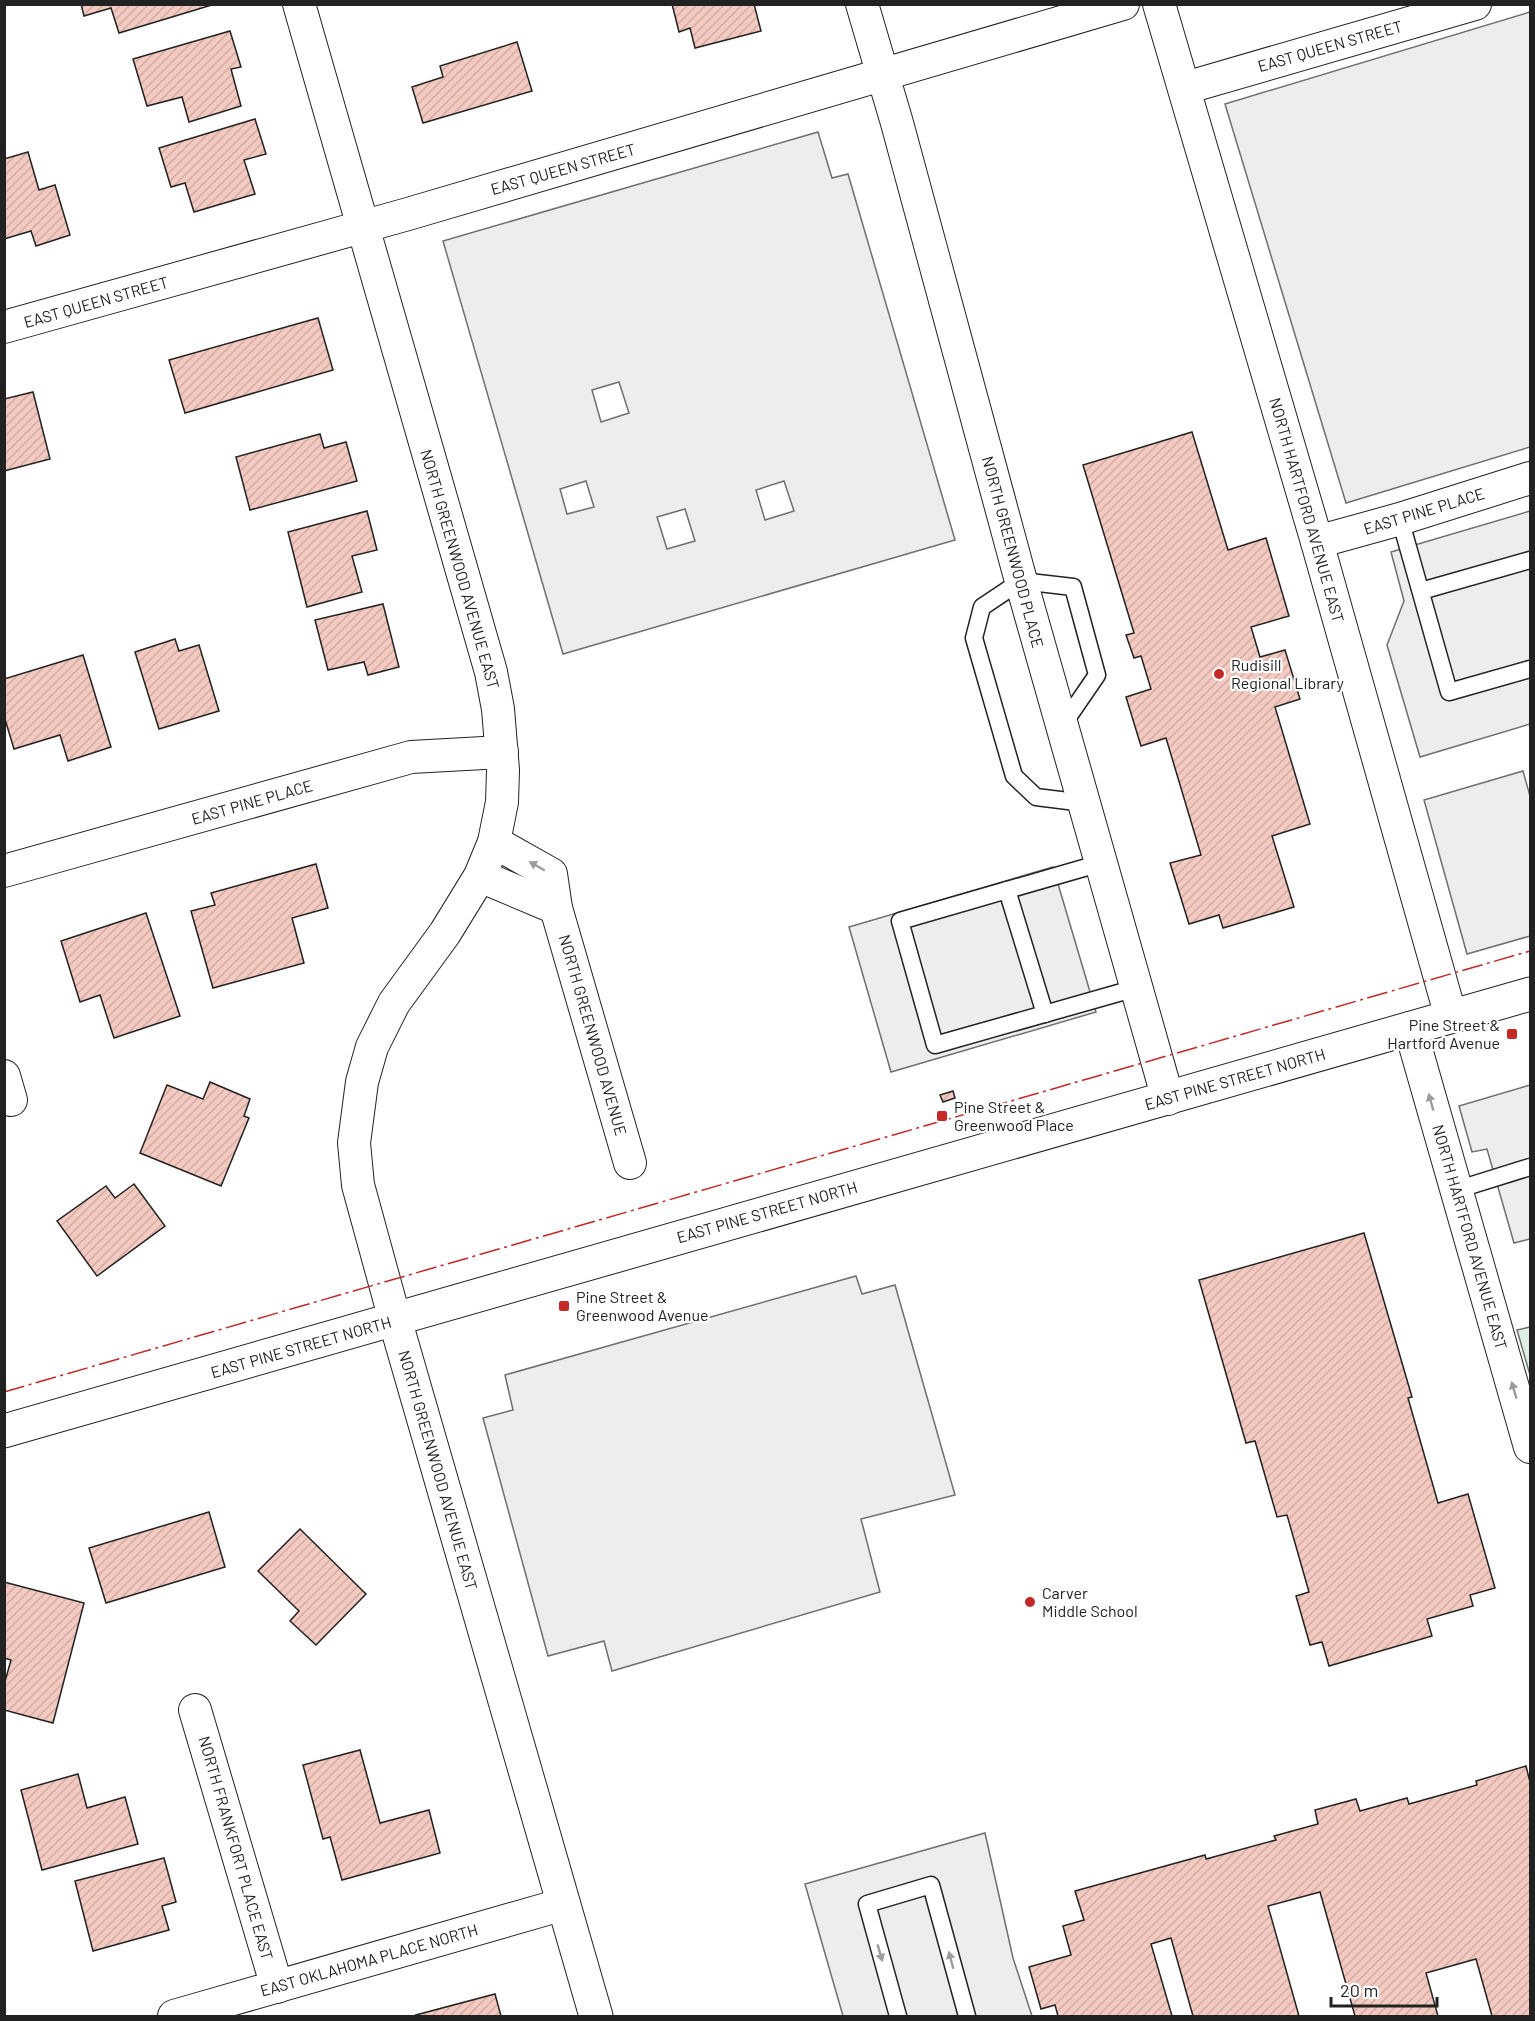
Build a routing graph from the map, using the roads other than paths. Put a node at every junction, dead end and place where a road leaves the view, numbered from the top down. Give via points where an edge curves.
1 (299, 4) edge
2 (861, 4) edge
3 (1159, 4) edge
4 (1475, 4) edge
5 (1122, 5) edge
6 (882, 77) junction
7 (1185, 88) junction
8 (363, 227) junction
9 (4, 327) edge
10 (1530, 478) edge
11 (1400, 519) junction
12 (1317, 543) junction
13 (1530, 560) edge
14 (1021, 581) junction
15 (1421, 591) junction
16 (1530, 669) edge
17 (1062, 726) junction
18 (502, 752) junction
19 (1084, 803) junction
20 (494, 842) junction
21 (1101, 863) junction
22 (4, 871) edge
23 (480, 876) junction
24 (1007, 890) junction
25 (556, 908) junction
26 (1136, 988) junction
27 (1530, 994) edge
28 (1045, 1014) junction
29 (1451, 1017) junction
30 (1410, 1028) junction
31 (1168, 1099) junction
32 (630, 1162) dead end
33 (1530, 1167) edge
34 (1456, 1190) junction
35 (395, 1320) junction
36 (4, 1431) edge
37 (1530, 1447) edge
38 (195, 1710) dead end
39 (564, 1904) junction
40 (277, 1987) junction
41 (174, 2016) edge
42 (596, 2016) edge
43 (898, 2016) edge
44 (967, 2016) edge

1 - 8 street, NORTH GREENWOOD AVENUE EAST
2 - 6 street, NORTH GREENWOOD PLACE
3 - 7 street, NORTH HARTFORD AVENUE EAST
4 - 7 street, EAST QUEEN STREET
5 - 6 street, EAST QUEEN STREET
6 - 8 street, EAST QUEEN STREET
6 - 14 street, NORTH GREENWOOD PLACE
7 - 12 street, NORTH HARTFORD AVENUE EAST
8 - 9 street, EAST QUEEN STREET
8 - 18 street, NORTH GREENWOOD AVENUE EAST via 490,672
10 - 11 street, EAST PINE PLACE
11 - 12 street, EAST PINE PLACE
11 - 15 lane
12 - 29 street, NORTH HARTFORD AVENUE EAST
13 - 15 lane
14 - 17 street, NORTH GREENWOOD PLACE
14 - 17 lane via 1073,587 1097,675
14 - 19 lane via 982,607 974,638 1014,776 1036,797
15 - 16 lane via 1449,692
17 - 19 street, NORTH GREENWOOD PLACE
18 - 20 street, NORTH GREENWOOD AVENUE EAST via 502,801
18 - 22 street, EAST PINE PLACE via 411,757
19 - 21 street, NORTH GREENWOOD PLACE
20 - 23 street, NORTH GREENWOOD AVENUE EAST
25 -> 20 street, NORTH GREENWOOD AVENUE via 551,874
21 - 24 lane
21 - 26 street, NORTH GREENWOOD PLACE
23 - 25 street
23 - 35 street, NORTH GREENWOOD AVENUE EAST via 394,1003 372,1047 362,1082 354,1143 358,1185
24 - 28 lane
24 - 28 lane via 900,921 935,1045
25 - 32 street, NORTH GREENWOOD AVENUE
26 - 28 lane
26 - 31 street, NORTH GREENWOOD PLACE
27 - 29 main road, EAST PINE STREET NORTH
29 - 30 main road, EAST PINE STREET NORTH
30 - 31 main road, EAST PINE STREET NORTH
34 -> 30 street, NORTH HARTFORD AVENUE EAST
31 - 35 main road, EAST PINE STREET NORTH
33 - 34 lane
37 -> 34 street, NORTH HARTFORD AVENUE EAST
35 - 36 main road, EAST PINE STREET NORTH
35 - 39 main road, NORTH GREENWOOD AVENUE EAST
38 - 40 street, NORTH FRANKFORT PLACE EAST
39 - 40 street, EAST OKLAHOMA PLACE NORTH
39 - 42 main road, NORTH GREENWOOD AVENUE EAST
40 - 41 street, EAST OKLAHOMA PLACE NORTH
44 -> 43 lane via 931,1885 867,1904

